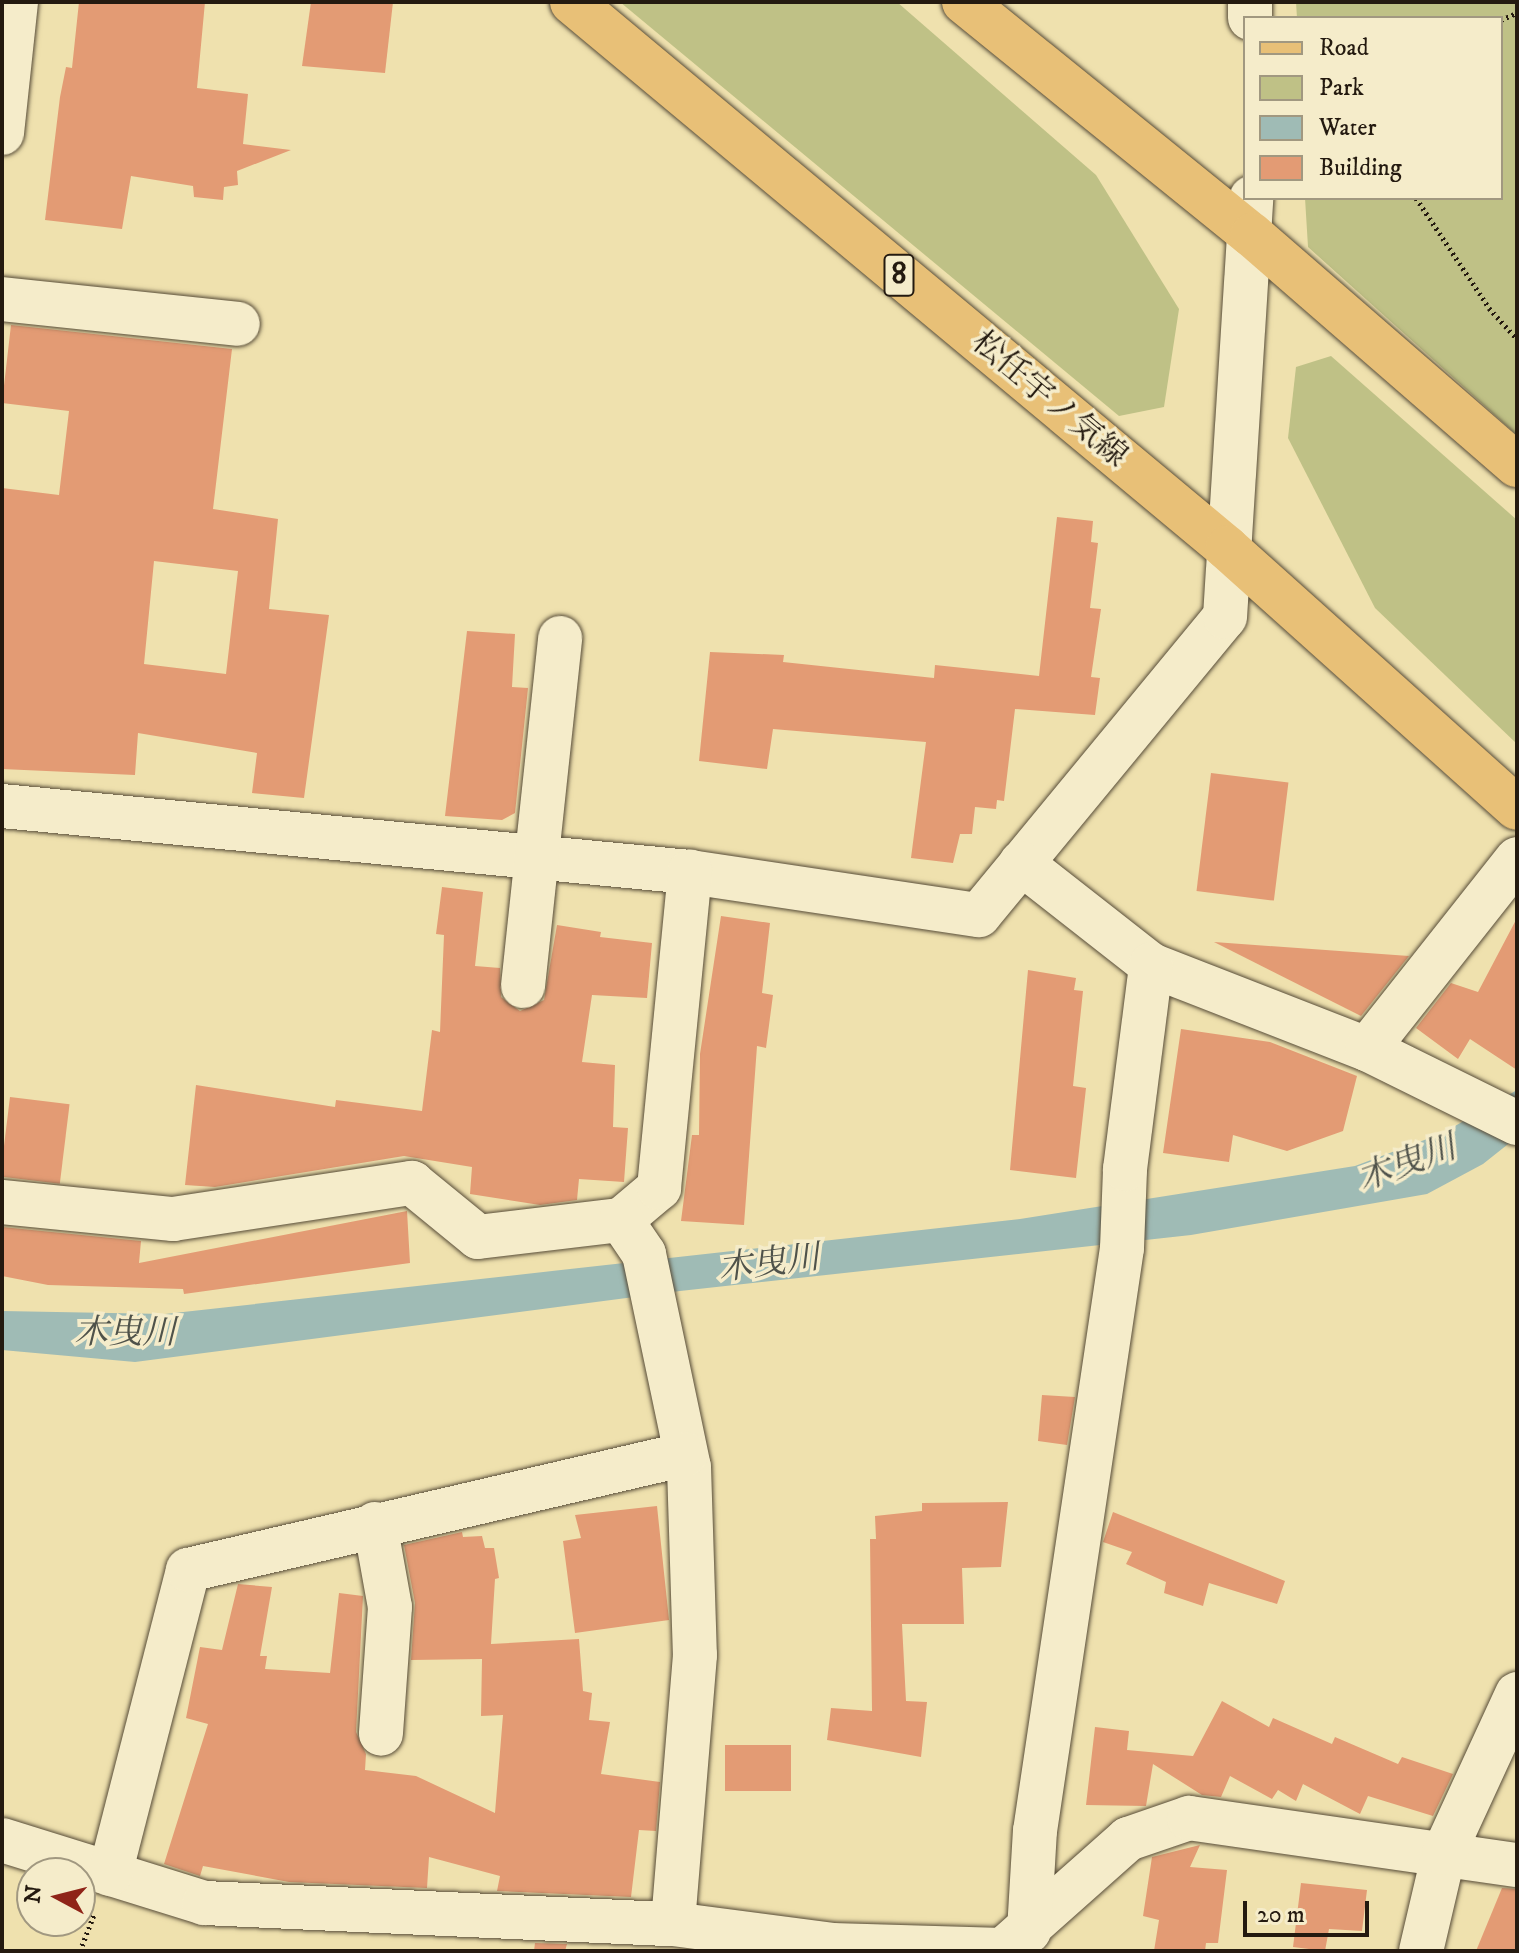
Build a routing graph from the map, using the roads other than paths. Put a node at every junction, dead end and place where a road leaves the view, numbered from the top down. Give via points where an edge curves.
1 (16, 2) edge
2 (572, 2) edge
3 (964, 2) edge
4 (2, 133) edge
5 (1252, 216) edge
6 (2, 299) edge
7 (238, 324) dead end
8 (1517, 465) edge
9 (1227, 548) junction
10 (560, 638) dead end
11 (2, 806) edge
12 (1517, 808) edge
13 (538, 858) junction
14 (1517, 859) edge
15 (1021, 863) junction
16 (690, 872) junction
17 (1151, 965) junction
18 (523, 986) dead end
19 (1367, 1049) junction
20 (1517, 1123) edge
21 (2, 1202) edge
22 (632, 1237) junction
23 (686, 1454) junction
24 (375, 1524) junction
25 (1517, 1694) edge
26 (381, 1734) dead end
27 (2, 1840) edge
28 (1444, 1853) junction
29 (1517, 1865) edge
30 (110, 1874) junction
31 (673, 1924) junction
32 (506, 1934) edge
33 (1012, 1944) edge
34 (832, 1948) edge
35 (1421, 1951) edge

1 - 4 street
2 - 9 main road, 松任宇ノ気線 / 8
3 - 5 main road
5 - 8 main road
5 - 9 street
6 - 7 street
9 - 12 main road, 松任宇ノ気線 / 8
9 - 15 street via 1225,617
10 - 13 street
11 - 13 street
13 - 16 street
13 - 18 street
14 - 19 street
15 - 16 street via 979,915
15 - 17 street
16 - 22 street via 659,1188
17 - 19 street
17 - 33 street via 1125,1169 1122,1248 1035,1831
19 - 20 street
21 - 22 street via 173,1219 412,1183 478,1237
22 - 23 street via 654,1306
23 - 24 street
23 - 31 street via 695,1655
24 - 26 street via 390,1607
24 - 30 street via 188,1570
25 - 28 street
27 - 30 street
28 - 29 street
28 - 33 street via 1189,1818 1128,1839
28 - 35 street
30 - 32 street via 204,1903
31 - 32 street
31 - 34 street
33 - 34 street

